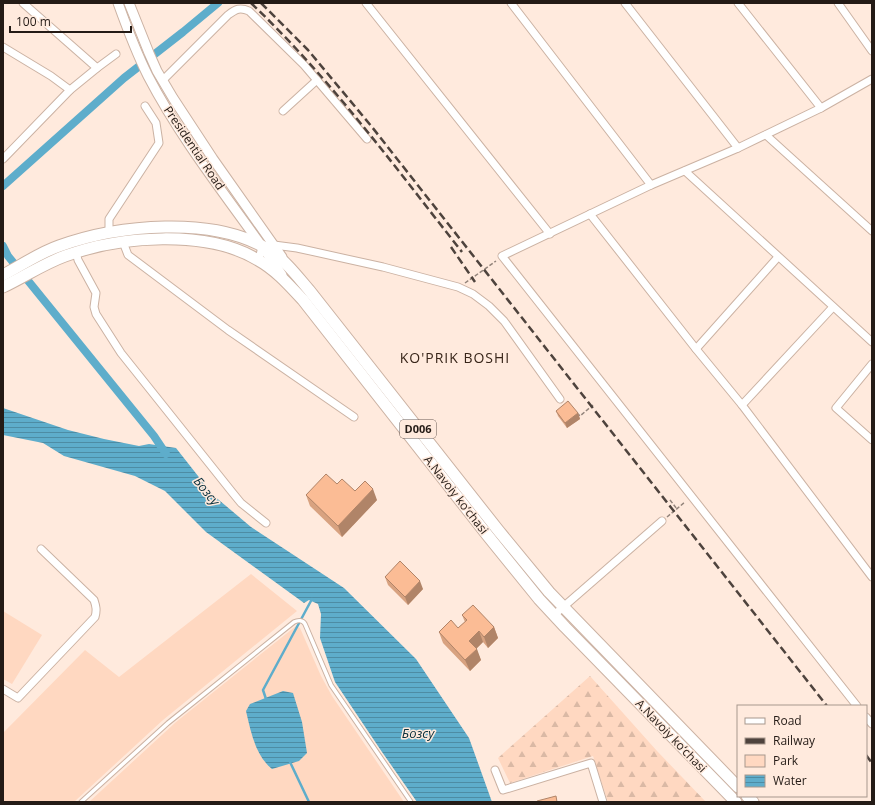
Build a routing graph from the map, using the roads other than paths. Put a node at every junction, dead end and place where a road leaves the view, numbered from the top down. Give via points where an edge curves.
1 (23, 3) edge
2 (118, 3) edge
3 (129, 3) edge
4 (366, 3) edge
5 (511, 3) edge
6 (625, 3) edge
7 (738, 3) edge
8 (838, 3) edge
9 (3, 47) edge
10 (872, 52) edge
11 (116, 54) dead end
12 (97, 68) junction
13 (872, 79) edge
14 (163, 80) junction
15 (317, 80) junction
16 (70, 90) junction
17 (145, 106) dead end
18 (821, 108) junction
19 (283, 111) dead end
20 (766, 135) junction
21 (367, 139) dead end
22 (738, 148) junction
23 (3, 159) edge
24 (685, 171) junction
25 (651, 185) junction
26 (590, 214) junction
27 (872, 231) edge
28 (109, 232) junction
29 (550, 234) junction
30 (123, 242) junction
31 (268, 246) junction
32 (76, 252) junction
33 (778, 257) junction
34 (259, 260) junction
35 (34, 264) junction
36 (6, 280) edge
37 (288, 283) junction
38 (833, 307) junction
39 (872, 342) edge
40 (696, 349) junction
41 (872, 364) edge
42 (560, 399) dead end
43 (742, 405) junction
44 (354, 417) dead end
45 (872, 440) edge
46 (662, 521) road end
47 (266, 523) dead end
48 (41, 549) dead end
49 (872, 577) edge
50 (549, 592) junction
51 (539, 598) junction
52 (563, 608) junction
53 (554, 615) junction
54 (572, 618) junction
55 (565, 627) junction
56 (3, 689) edge
57 (856, 705) edge
58 (718, 766) junction
59 (495, 770) dead end
60 (709, 775) junction
61 (737, 786) edge
62 (82, 802) edge
63 (410, 802) edge
64 (603, 802) edge
65 (736, 802) edge

1 - 12 street
2 - 31 street, Presidential Road via 139,57 174,120 202,162
3 - 14 street, Presidential Road
4 - 29 street
5 - 25 street
6 - 22 street
7 - 18 street
8 - 10 street
9 - 16 street
11 - 12 street
12 - 16 street
13 - 18 street
14 - 15 street via 228,15 243,8
14 - 31 street, Presidential Road
15 - 19 street
15 - 21 street
16 - 23 street
17 - 28 street via 156,122 159,143 109,219
18 - 20 street
20 - 22 street
20 - 27 street
22 - 24 street
24 - 25 street
24 - 33 street
25 - 26 street
26 - 29 street
26 - 40 street
28 - 31 main road, D006 via 159,228 204,230 233,235
28 - 35 main road, D006 via 65,244
29 - 57 street via 502,256
30 - 32 main road, A.Navoiy ko‘chasi / D006
30 - 34 main road, A.Navoiy ko‘chasi / D006 via 200,242 230,248
30 - 44 street via 128,255 228,330
31 - 34 street
31 - 37 street, Presidential Road
31 - 42 street via 297,248 383,267 458,287 481,299 497,313 516,337
31 - 50 main road, D006 via 310,290
32 - 35 main road, A.Navoiy ko‘chasi / D006
32 - 47 street via 96,293 96,314 121,353 236,498
33 - 38 street
33 - 40 street
34 - 37 main road, A.Navoiy ko‘chasi / D006
35 - 36 main road, D006
37 - 51 main road, A.Navoiy ko‘chasi / D006
38 - 39 street
38 - 43 street
40 - 43 street
41 - 45 street via 836,408
43 - 49 street
46 - 52 street
48 - 56 street via 94,600 95,617 18,698
50 - 51 main road via 546,599
50 - 52 main road, D006
51 - 53 main road, A.Navoiy ko‘chasi / D006
52 - 53 street
52 - 54 main road, D006
53 - 55 main road, A.Navoiy ko‘chasi / D006
54 - 55 main road via 566,620
54 - 58 main road, D006
55 - 60 main road, A.Navoiy ko‘chasi / D006
58 - 60 main road
58 - 61 main road, D006
59 - 64 street via 503,790 591,763
60 - 65 main road, A.Navoiy ko‘chasi / D006
62 - 63 lane via 168,723 294,622 300,620 306,624 324,671 336,693

